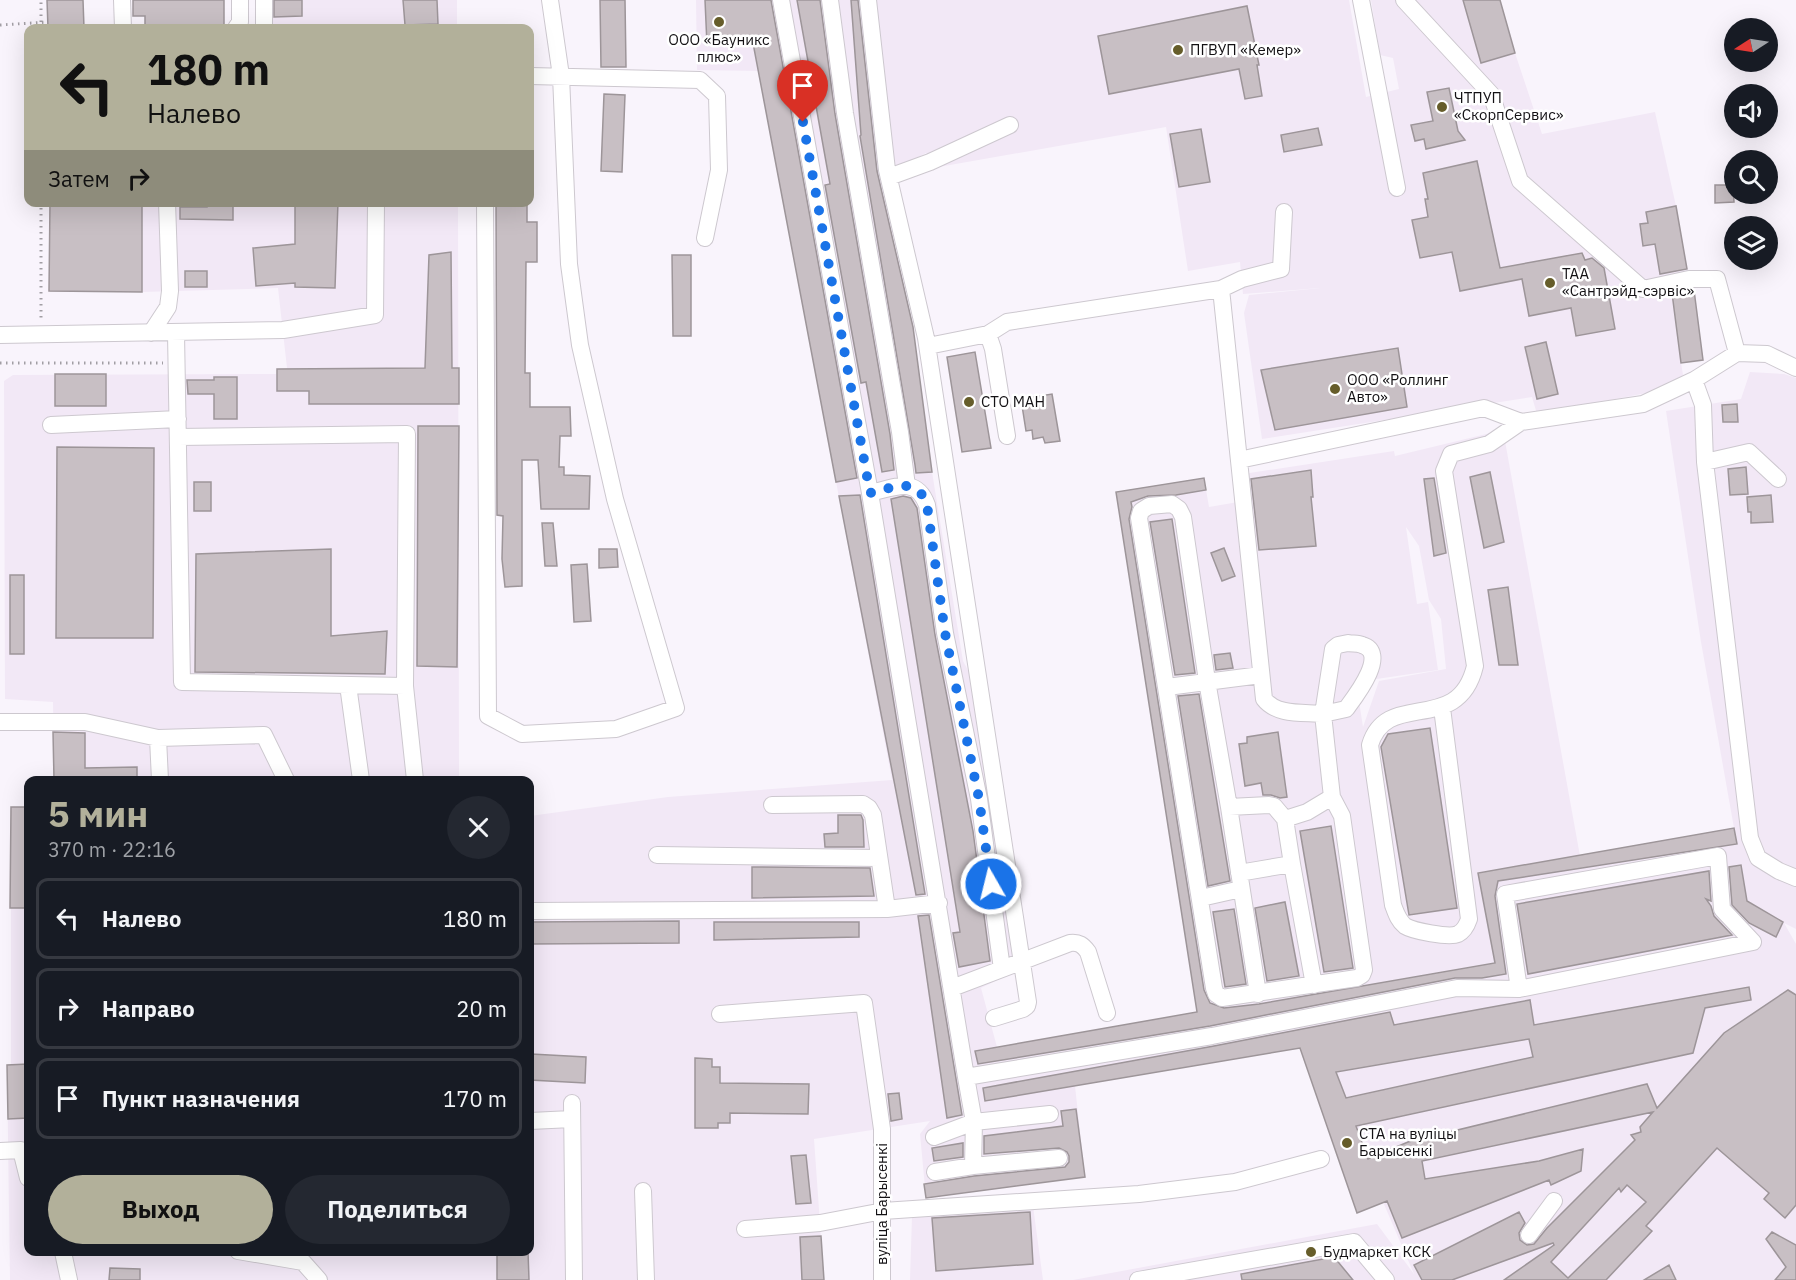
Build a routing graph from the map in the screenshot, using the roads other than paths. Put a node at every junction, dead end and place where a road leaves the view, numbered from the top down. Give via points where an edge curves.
1 (122, 0) edge
2 (240, 0) edge
3 (264, 0) edge
4 (550, 0) edge
5 (781, 0) edge
6 (830, 0) edge
7 (868, 0) edge
8 (1361, 0) edge
9 (1404, 0) edge
10 (123, 24) edge
11 (239, 24) edge
12 (264, 24) edge
13 (534, 76) edge
14 (561, 76) junction
15 (1010, 125) dead end
16 (889, 177) junction
17 (1397, 188) dead end
18 (167, 207) edge
19 (376, 207) edge
20 (485, 207) edge
21 (1284, 213) dead end
22 (705, 238) dead end
23 (1221, 289) junction
24 (151, 333) junction
25 (176, 333) junction
26 (988, 334) junction
27 (0, 335) edge
28 (927, 346) junction
29 (1737, 353) junction
30 (1796, 368) edge
31 (1694, 380) junction
32 (178, 419) junction
33 (1521, 422) junction
34 (51, 425) dead end
35 (1007, 436) dead end
36 (178, 437) junction
37 (1239, 460) junction
38 (1705, 462) junction
39 (1778, 479) dead end
40 (907, 486) junction
41 (870, 493) junction
42 (1261, 675) junction
43 (1208, 681) junction
44 (348, 685) junction
45 (405, 686) junction
46 (1167, 687) junction
47 (1442, 708) junction
48 (0, 722) edge
49 (158, 738) junction
50 (160, 776) edge
51 (284, 776) edge
52 (360, 776) edge
53 (415, 776) edge
54 (1332, 797) junction
55 (772, 805) dead end
56 (1229, 807) junction
57 (1286, 819) junction
58 (657, 855) dead end
59 (879, 858) junction
60 (1292, 864) junction
61 (1796, 878) edge
62 (1240, 881) junction
63 (1200, 898) junction
64 (939, 903) junction
65 (887, 909) junction
66 (534, 911) edge
67 (1021, 962) junction
68 (1002, 969) junction
69 (1314, 985) junction
70 (952, 988) junction
71 (1519, 989) junction
72 (1258, 994) junction
73 (1107, 1013) dead end
74 (720, 1014) dead end
75 (994, 1018) dead end
76 (966, 1077) junction
77 (1050, 1114) dead end
78 (534, 1120) edge
79 (974, 1122) junction
80 (934, 1137) dead end
81 (24, 1149) edge
82 (0, 1151) edge
83 (1059, 1158) dead end
84 (1321, 1159) dead end
85 (973, 1166) junction
86 (935, 1172) dead end
87 (643, 1191) dead end
88 (1554, 1201) dead end
89 (883, 1211) junction
90 (745, 1229) dead end
91 (1529, 1235) dead end
92 (65, 1256) edge
93 (268, 1256) edge
94 (69, 1280) edge
95 (320, 1280) edge
96 (574, 1280) edge
97 (646, 1280) edge
98 (882, 1280) edge
99 (1138, 1280) edge
100 (1386, 1280) edge

1 - 10 street
2 - 11 street
3 - 12 street
4 - 14 street
5 - 41 street
6 - 40 street
7 - 16 street
8 - 17 street
9 - 29 street via 1491,94 1520,181 1643,289 1689,279 1717,279
13 - 14 street
14 - 20 street via 569,264 580,345 615,499 676,708 616,729 522,734 488,716
14 - 22 street via 699,80 717,96 719,170
15 - 16 street
16 - 28 street
18 - 24 street via 168,308
19 - 25 street via 375,315 283,330
21 - 23 street via 1281,269
23 - 26 street via 1007,322
23 - 37 street
24 - 25 street
24 - 27 street
25 - 32 street
26 - 28 street
26 - 35 street
28 - 67 street
29 - 30 street via 1767,354
29 - 31 street
31 - 33 street via 1643,404
31 - 38 street via 1703,405
32 - 34 street
32 - 36 street
33 - 37 street via 1484,408
33 - 47 street via 1489,444 1451,454 1444,471 1475,666 1471,682
36 - 44 street via 182,682
36 - 45 street via 407,434
37 - 42 street
38 - 39 street via 1749,452
38 - 61 street via 1750,838 1758,858
40 - 41 street
40 - 68 street via 919,489 927,505 945,633 979,799
41 - 64 street
42 - 43 street
42 - 54 street via 1264,699 1269,706 1323,714
43 - 46 street
43 - 46 street via 1183,517 1172,504 1149,506 1139,518
43 - 56 street
44 - 45 street
44 - 52 street
45 - 53 street
46 - 63 street
47 - 47 street via 1469,919 1458,934 1449,936 1411,929 1398,918 1370,745 1374,733 1391,717
48 - 49 street via 85,722
49 - 50 street
49 - 51 street via 264,735
54 - 57 street
54 - 69 street via 1342,816 1364,970 1357,978
55 - 59 street via 863,804 873,815
56 - 57 street via 1275,806
56 - 62 street
57 - 60 street
58 - 59 street
59 - 65 street
60 - 62 street
60 - 69 street
62 - 63 street
62 - 72 street
63 - 72 street via 1216,994 1226,999
64 - 65 street
64 - 70 street
65 - 66 street
67 - 68 street
67 - 73 street via 1070,942 1084,945
67 - 75 street via 1027,1006
68 - 70 street
69 - 72 street
70 - 76 street
71 - 71 street via 1753,942 1722,909 1718,856 1505,894
71 - 76 street via 1457,988 1212,1036
74 - 89 street, вуліца Барысенкі via 864,1003 882,1128
76 - 79 street
77 - 79 street
78 - 96 street via 572,1111
79 - 80 street
79 - 85 street
81 - 82 street
83 - 85 street
84 - 89 street via 1235,1182 1139,1194
85 - 86 street
87 - 97 street
88 - 91 street
89 - 90 street via 820,1223
89 - 98 street, вуліца Барысенкі
92 - 94 street
93 - 95 street via 303,1262
99 - 100 street via 1354,1242

